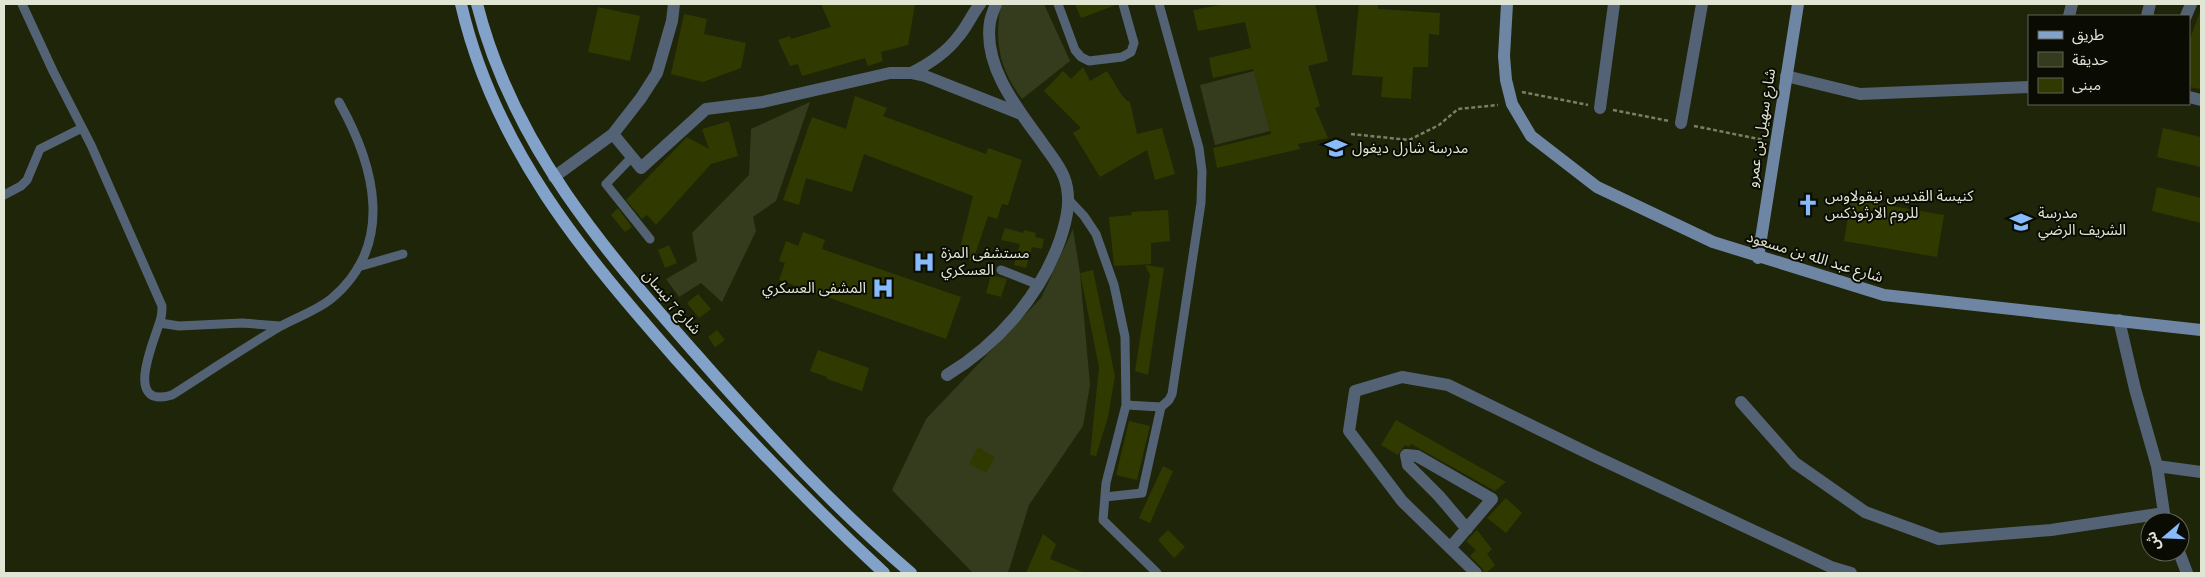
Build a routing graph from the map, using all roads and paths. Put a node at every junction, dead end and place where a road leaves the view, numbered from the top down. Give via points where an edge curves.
1 (22, 4) edge
2 (461, 4) edge
3 (477, 4) edge
4 (674, 4) edge
5 (980, 4) edge
6 (996, 4) edge
7 (1058, 4) edge
8 (1123, 4) edge
9 (1159, 4) edge
10 (1507, 4) edge
11 (1614, 4) edge
12 (1702, 4) edge
13 (1798, 4) edge
14 (912, 73) junction
15 (1786, 76) junction
16 (2028, 87) edge
17 (1516, 90) dead end
18 (339, 102) dead end
19 (1512, 104) junction
20 (1600, 108) junction
21 (1021, 114) junction
22 (1681, 123) junction
23 (82, 128) junction
24 (613, 134) junction
25 (1351, 134) dead end
26 (1775, 143) junction
27 (632, 157) junction
28 (554, 177) junction
29 (4, 195) edge
30 (1068, 199) junction
31 (650, 239) dead end
32 (403, 254) dead end
33 (1758, 258) junction
34 (358, 267) junction
35 (1001, 270) dead end
36 (1039, 285) junction
37 (2119, 320) junction
38 (160, 323) junction
39 (280, 326) junction
40 (2201, 330) edge
41 (947, 375) dead end
42 (1741, 402) dead end
43 (1126, 405) junction
44 (1161, 407) junction
45 (2157, 466) junction
46 (2201, 472) edge
47 (1105, 497) junction
48 (2165, 512) edge
49 (2140, 521) edge
50 (1467, 529) junction
51 (1450, 548) junction
52 (884, 573) edge
53 (911, 573) edge
54 (1157, 573) edge
55 (1476, 573) edge
56 (1851, 573) edge

1 - 23 lane
2 - 52 main road via 475,57 500,116 531,175 576,240 745,436
3 - 28 main road, شارع 7 نيسان via 503,82
4 - 24 street via 658,73
5 - 14 street via 950,47
6 - 21 street via 990,22 993,54 1003,85
7 - 8 lane via 1075,50 1089,60 1122,57 1131,52 1134,43
9 - 44 lane via 1199,148 1202,171 1198,232 1173,387 1169,400
10 - 19 street via 1504,68
11 - 20 street
12 - 22 street
13 - 15 street, شارع سهيل بن عمرو
14 - 21 street
14 - 27 street via 879,74 763,102 706,109 641,168
15 - 16 street via 1860,94
15 - 26 street, شارع سهيل بن عمرو
17 - 20 path
18 - 34 lane via 361,145 370,175 372,228
19 - 25 path via 1458,110 1439,125 1409,140
19 - 33 street, شارع عبد الله بن مسعود via 1531,136 1596,187 1713,242
20 - 22 path
21 - 30 street via 1058,165
22 - 26 path
23 - 29 lane via 40,149 27,180
23 - 38 lane via 162,306
24 - 27 street
24 - 28 street
26 - 33 street, شارع سهيل بن عمرو
27 - 31 lane via 606,184
28 - 53 main road, شارع 7 نيسان via 602,244 758,424 838,506
30 - 36 street via 1063,230 1053,260
30 - 43 lane via 1096,234 1114,285 1125,336
32 - 34 lane
33 - 37 street, شارع عبد الله بن مسعود via 1884,295
34 - 39 lane via 350,280 330,299
35 - 36 lane
36 - 41 street via 1014,317 976,354
37 - 40 street, شارع عبد الله بن مسعود
37 - 45 street
38 - 39 lane via 179,326 242,323
38 - 39 lane via 144,375 149,392 162,397 172,395
42 - 49 street via 1795,463 1865,512 1939,539
43 - 44 lane
43 - 47 lane
44 - 47 lane via 1142,493
45 - 46 street
45 - 48 street
47 - 54 lane via 1103,520
50 - 50 street via 1492,499 1417,456 1406,455 1408,465
50 - 51 street
51 - 55 street
51 - 56 street via 1402,501 1349,431 1355,392 1402,377 1448,385 1831,567

